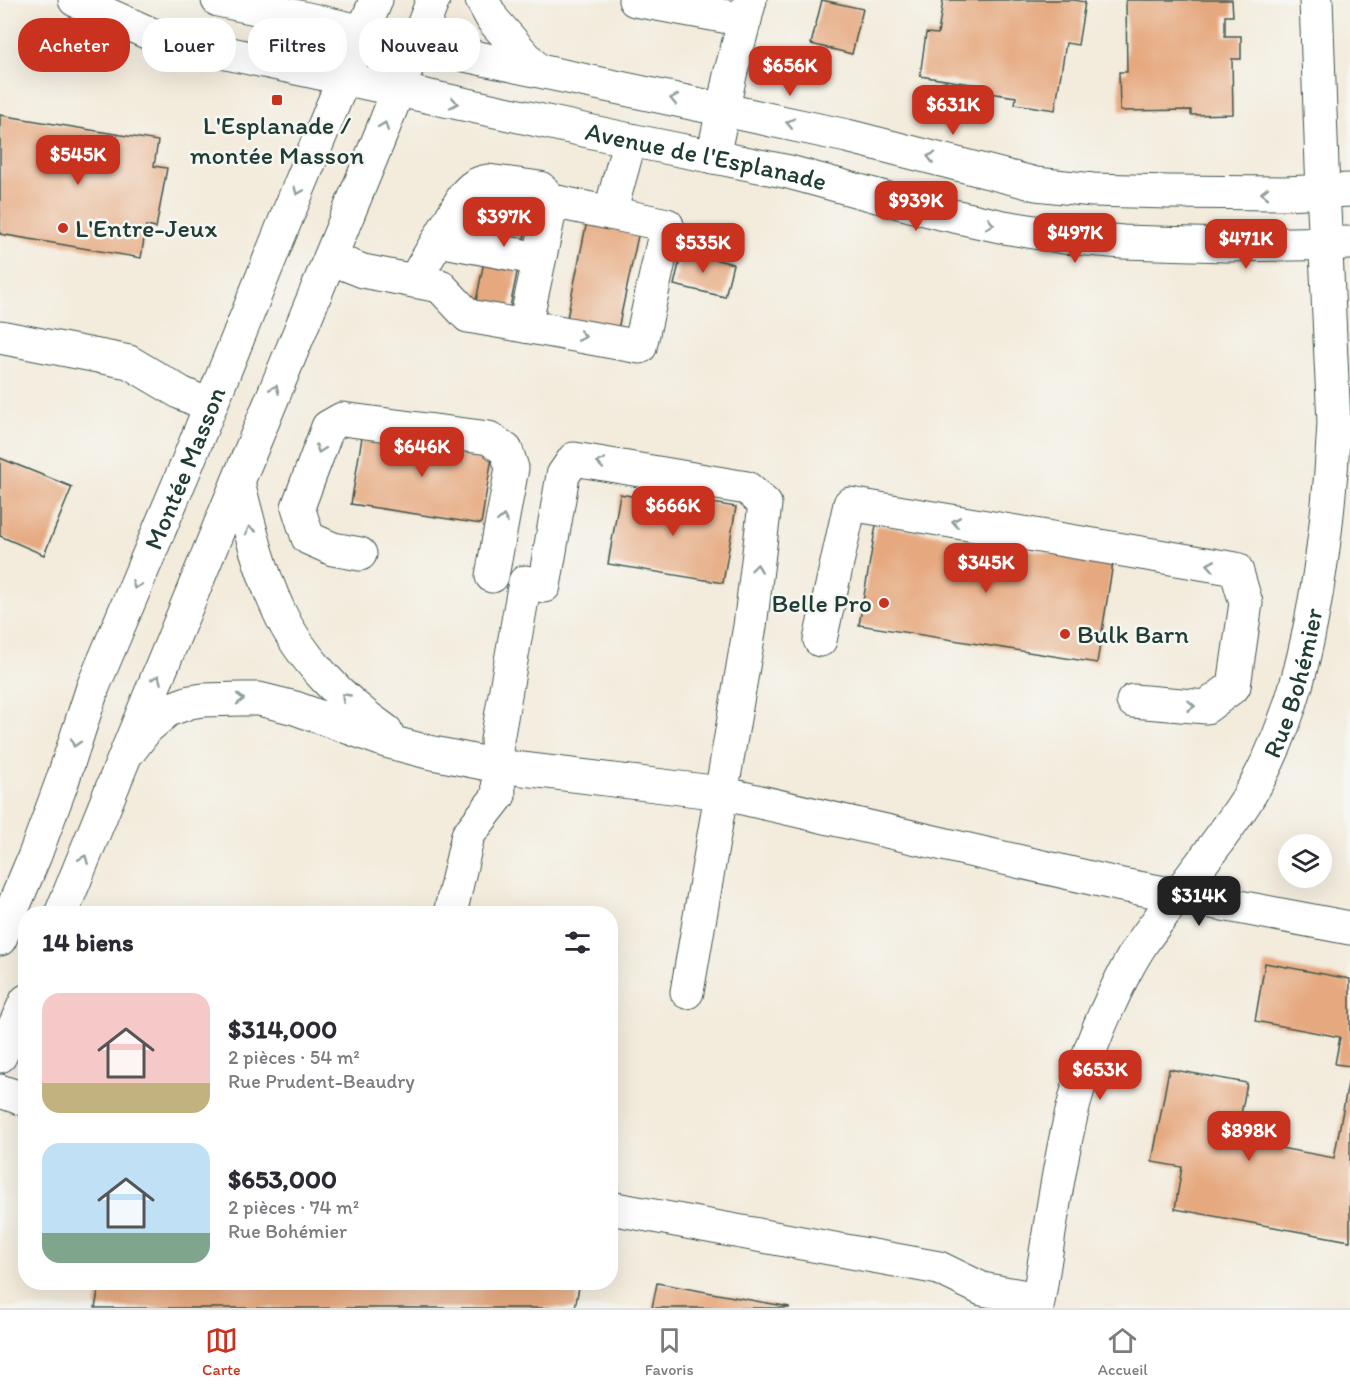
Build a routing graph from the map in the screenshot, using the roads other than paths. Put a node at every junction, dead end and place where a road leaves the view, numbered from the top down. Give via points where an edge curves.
1 (75, 0) edge
2 (218, 0) edge
3 (376, 0) edge
4 (434, 0) edge
5 (482, 0) edge
6 (635, 0) edge
7 (1316, 0) edge
8 (747, 10) edge
9 (369, 18) edge
10 (427, 18) edge
11 (359, 31) edge
12 (359, 42) edge
13 (480, 58) edge
14 (537, 70) junction
15 (404, 72) edge
16 (344, 79) junction
17 (397, 90) junction
18 (723, 109) junction
19 (630, 140) junction
20 (713, 157) junction
21 (1337, 190) edge
22 (552, 201) junction
23 (610, 213) junction
24 (439, 240) junction
25 (1338, 243) edge
26 (330, 258) junction
27 (539, 259) junction
28 (414, 281) junction
29 (525, 326) junction
30 (0, 337) edge
31 (210, 406) junction
32 (1341, 464) edge
33 (237, 482) junction
34 (360, 554) dead end
35 (492, 576) dead end
36 (820, 640) dead end
37 (1133, 701) dead end
38 (428, 752) junction
39 (123, 761) junction
40 (498, 766) junction
41 (721, 793) junction
42 (1177, 896) junction
43 (65, 906) edge
44 (452, 906) edge
45 (1350, 928) edge
46 (0, 939) edge
47 (687, 992) dead end
48 (18, 1019) edge
49 (0, 1056) edge
50 (0, 1091) edge
51 (18, 1097) edge
52 (618, 1209) edge
53 (1038, 1304) edge

1 - 16 street, Avenue de l'Esplanade via 162,39
2 - 11 street, Avenue de l'Esplanade
3 - 9 street, Montée Masson
4 - 10 street
5 - 14 street via 504,34
6 - 8 street
7 - 21 street, Rue Bohémier
8 - 18 street
12 - 16 street, Montée Masson
13 - 14 street, Avenue de l'Esplanade
18 -> 14 street, Avenue de l'Esplanade
15 - 17 street
16 - 17 street, Avenue de l'Esplanade
16 -> 31 street, Montée Masson
17 -> 19 street, Avenue de l'Esplanade
26 -> 17 street
18 - 20 street
21 -> 18 street, Avenue de l'Esplanade via 1169,192 1049,186
19 - 20 street, Avenue de l'Esplanade
19 - 23 street
20 -> 25 street, Avenue de l'Esplanade via 1033,233 1123,242
21 - 25 street, Rue Bohémier
22 - 23 street
22 - 24 street via 540,188 481,182 468,191
22 - 27 street
29 -> 23 street via 640,347 667,225
24 - 27 street
24 - 28 street
25 - 32 street, Rue Bohémier via 1334,423
26 - 28 street via 363,271
33 -> 26 street
27 - 29 street
28 - 29 street via 441,286 468,316
30 - 31 street via 129,362
31 -> 46 street, Montée Masson via 93,687 62,782
32 - 42 street, Rue Bohémier via 1326,526 1305,651 1281,731 1247,799
38 -> 33 street via 386,731 354,707 291,633 262,568
39 -> 33 street
35 -> 34 street via 512,468 506,450 489,438 342,419 328,427 298,507 308,538 333,549
37 -> 36 street via 1206,707 1234,686 1246,603 1236,570 849,504
39 -> 38 street via 147,728 168,710 190,702 233,699 277,702
38 - 40 street
43 -> 39 street
40 - 41 street
41 -> 40 street via 750,626 765,504 747,488 574,459 563,475 534,584 497,740
40 - 44 street via 499,795 468,835
41 - 42 street
41 - 47 street
42 - 45 street
42 - 53 street, Rue Bohémier via 1143,941 1121,980 1086,1059 1065,1136
48 - 49 street
50 - 51 street
52 - 53 street via 939,1268 982,1289

